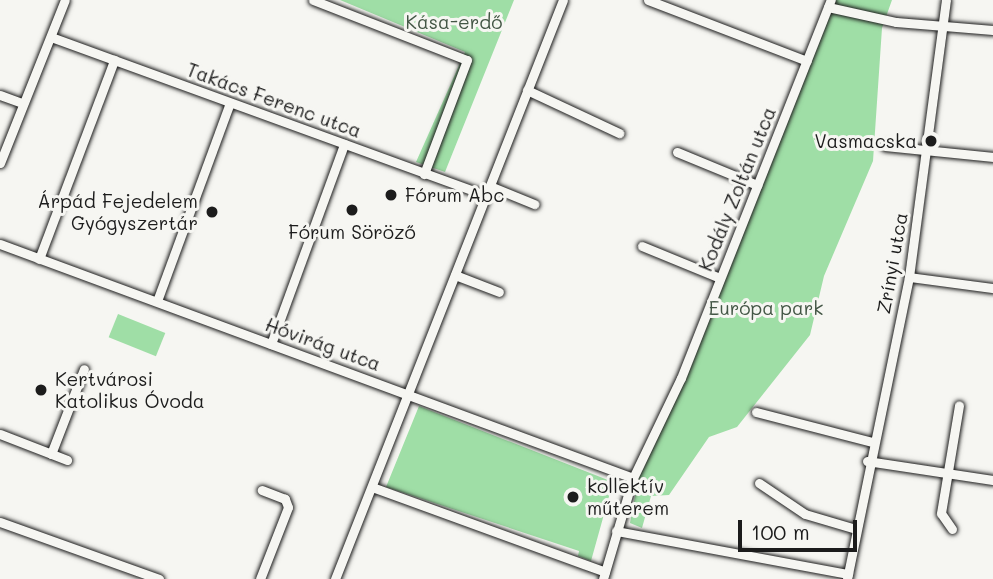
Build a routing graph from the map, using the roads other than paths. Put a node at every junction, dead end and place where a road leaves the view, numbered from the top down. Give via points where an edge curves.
1 (65, 0) edge
2 (313, 0) edge
3 (563, 0) edge
4 (648, 0) edge
5 (946, 0) edge
6 (829, 3) edge
7 (942, 27) junction
8 (993, 30) edge
9 (51, 37) junction
10 (114, 60) junction
11 (807, 61) junction
12 (527, 90) junction
13 (0, 95) edge
14 (22, 103) junction
15 (230, 103) junction
16 (619, 133) dead end
17 (344, 144) junction
18 (885, 146) dead end
19 (926, 150) junction
20 (677, 152) dead end
21 (993, 157) edge
22 (0, 163) edge
23 (424, 174) junction
24 (757, 184) junction
25 (488, 191) junction
26 (534, 204) dead end
27 (0, 244) edge
28 (642, 246) dead end
29 (40, 258) junction
30 (454, 275) junction
31 (909, 277) junction
32 (720, 278) junction
33 (993, 288) edge
34 (499, 292) dead end
35 (157, 301) junction
36 (271, 344) junction
37 (84, 369) dead end
38 (408, 393) junction
39 (959, 405) dead end
40 (756, 412) dead end
41 (0, 434) edge
42 (872, 442) junction
43 (51, 454) junction
44 (67, 460) dead end
45 (867, 461) junction
46 (950, 473) junction
47 (633, 478) junction
48 (993, 480) edge
49 (759, 483) dead end
50 (372, 486) junction
51 (262, 490) dead end
52 (0, 522) edge
53 (856, 529) junction
54 (952, 529) dead end
55 (616, 531) junction
56 (604, 575) edge
57 (848, 576) edge
58 (159, 579) edge
59 (260, 579) edge
60 (335, 579) edge

1 - 9 street
2 - 23 street via 467,60
3 - 12 street
4 - 11 street
5 - 7 street, Zrínyi utca
6 - 7 street
6 - 11 street, Kodály Zoltán utca
7 - 8 street
7 - 19 street, Zrínyi utca
9 - 10 street, Takács Ferenc utca
9 - 14 street
10 - 15 street, Takács Ferenc utca
10 - 29 street
11 - 24 street, Kodály Zoltán utca
12 - 16 street
12 - 25 street
13 - 14 street
14 - 22 street
15 - 17 street, Takács Ferenc utca
15 - 35 street
17 - 23 street, Takács Ferenc utca
17 - 36 street
18 - 19 street
19 - 21 street
19 - 31 street, Zrínyi utca
20 - 24 street
23 - 25 street, Takács Ferenc utca
24 - 32 street, Kodály Zoltán utca
25 - 26 street, Takács Ferenc utca
25 - 30 street
27 - 29 street, Hóvirág utca
28 - 32 street
29 - 35 street, Hóvirág utca
30 - 34 street
30 - 38 street
31 - 33 street
31 - 42 street, Zrínyi utca
32 - 47 street, Kodály Zoltán utca
35 - 36 street, Hóvirág utca
36 - 38 street, Hóvirág utca
37 - 43 street
38 - 47 street, Hóvirág utca
38 - 50 street
39 - 46 street
40 - 42 street
41 - 43 street
42 - 45 street, Zrínyi utca
43 - 44 street
45 - 46 street
45 - 53 street, Zrínyi utca
46 - 48 street
46 - 54 street via 941,513
47 - 55 street, Kodály Zoltán utca
49 - 53 street via 805,514
50 - 56 street
50 - 60 street
51 - 59 street via 285,499 288,507
52 - 58 street
53 - 57 street, Zrínyi utca
55 - 56 street, Kodály Zoltán utca
55 - 57 street

